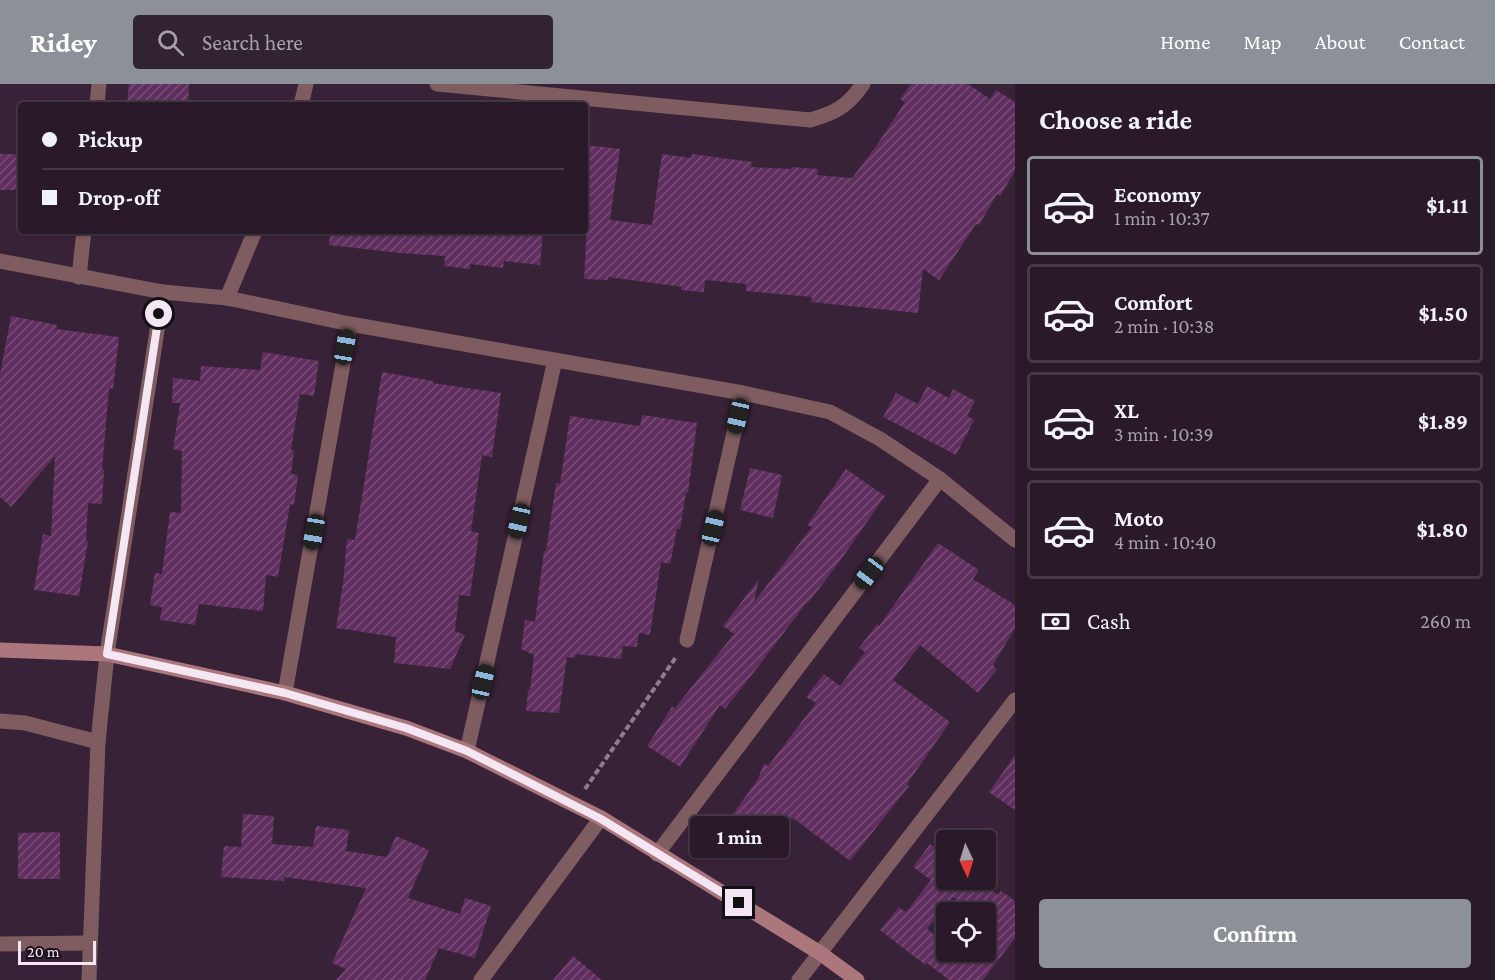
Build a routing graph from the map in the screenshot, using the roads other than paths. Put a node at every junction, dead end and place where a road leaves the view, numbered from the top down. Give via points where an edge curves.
1 (99, 84) edge
2 (306, 84) edge
3 (437, 84) edge
4 (863, 84) edge
5 (97, 102) edge
6 (302, 102) edge
7 (84, 234) edge
8 (254, 234) edge
9 (0, 261) edge
10 (79, 277) junction
11 (163, 292) junction
12 (227, 298) junction
13 (350, 324) junction
14 (555, 360) junction
15 (743, 393) junction
16 (940, 479) junction
17 (1015, 540) edge
18 (687, 640) road end
19 (0, 650) edge
20 (107, 654) junction
21 (285, 693) junction
22 (1015, 700) edge
23 (0, 721) edge
24 (98, 742) junction
25 (467, 751) junction
26 (601, 819) junction
27 (657, 854) junction
28 (90, 943) junction
29 (0, 944) edge
30 (820, 953) junction
31 (89, 980) edge
32 (481, 980) edge
33 (799, 980) edge
34 (857, 980) edge

1 - 5 street
2 - 6 street
3 - 4 street via 810,120 847,105
7 - 10 street
8 - 12 street
9 - 10 street
10 - 11 street
11 - 12 street
11 - 20 street
12 - 13 street
13 - 14 street
13 - 21 street
14 - 15 street
14 - 25 street
15 - 16 street via 830,412
15 - 18 street
16 - 17 street
16 - 27 street
19 - 20 street
20 - 21 street
20 - 24 street
21 - 25 street via 406,728
22 - 30 street
23 - 24 street via 25,723
24 - 28 street
25 - 26 street
26 - 27 street
26 - 32 street
27 - 30 street
28 - 29 street
28 - 31 street
30 - 33 street
30 - 34 street

